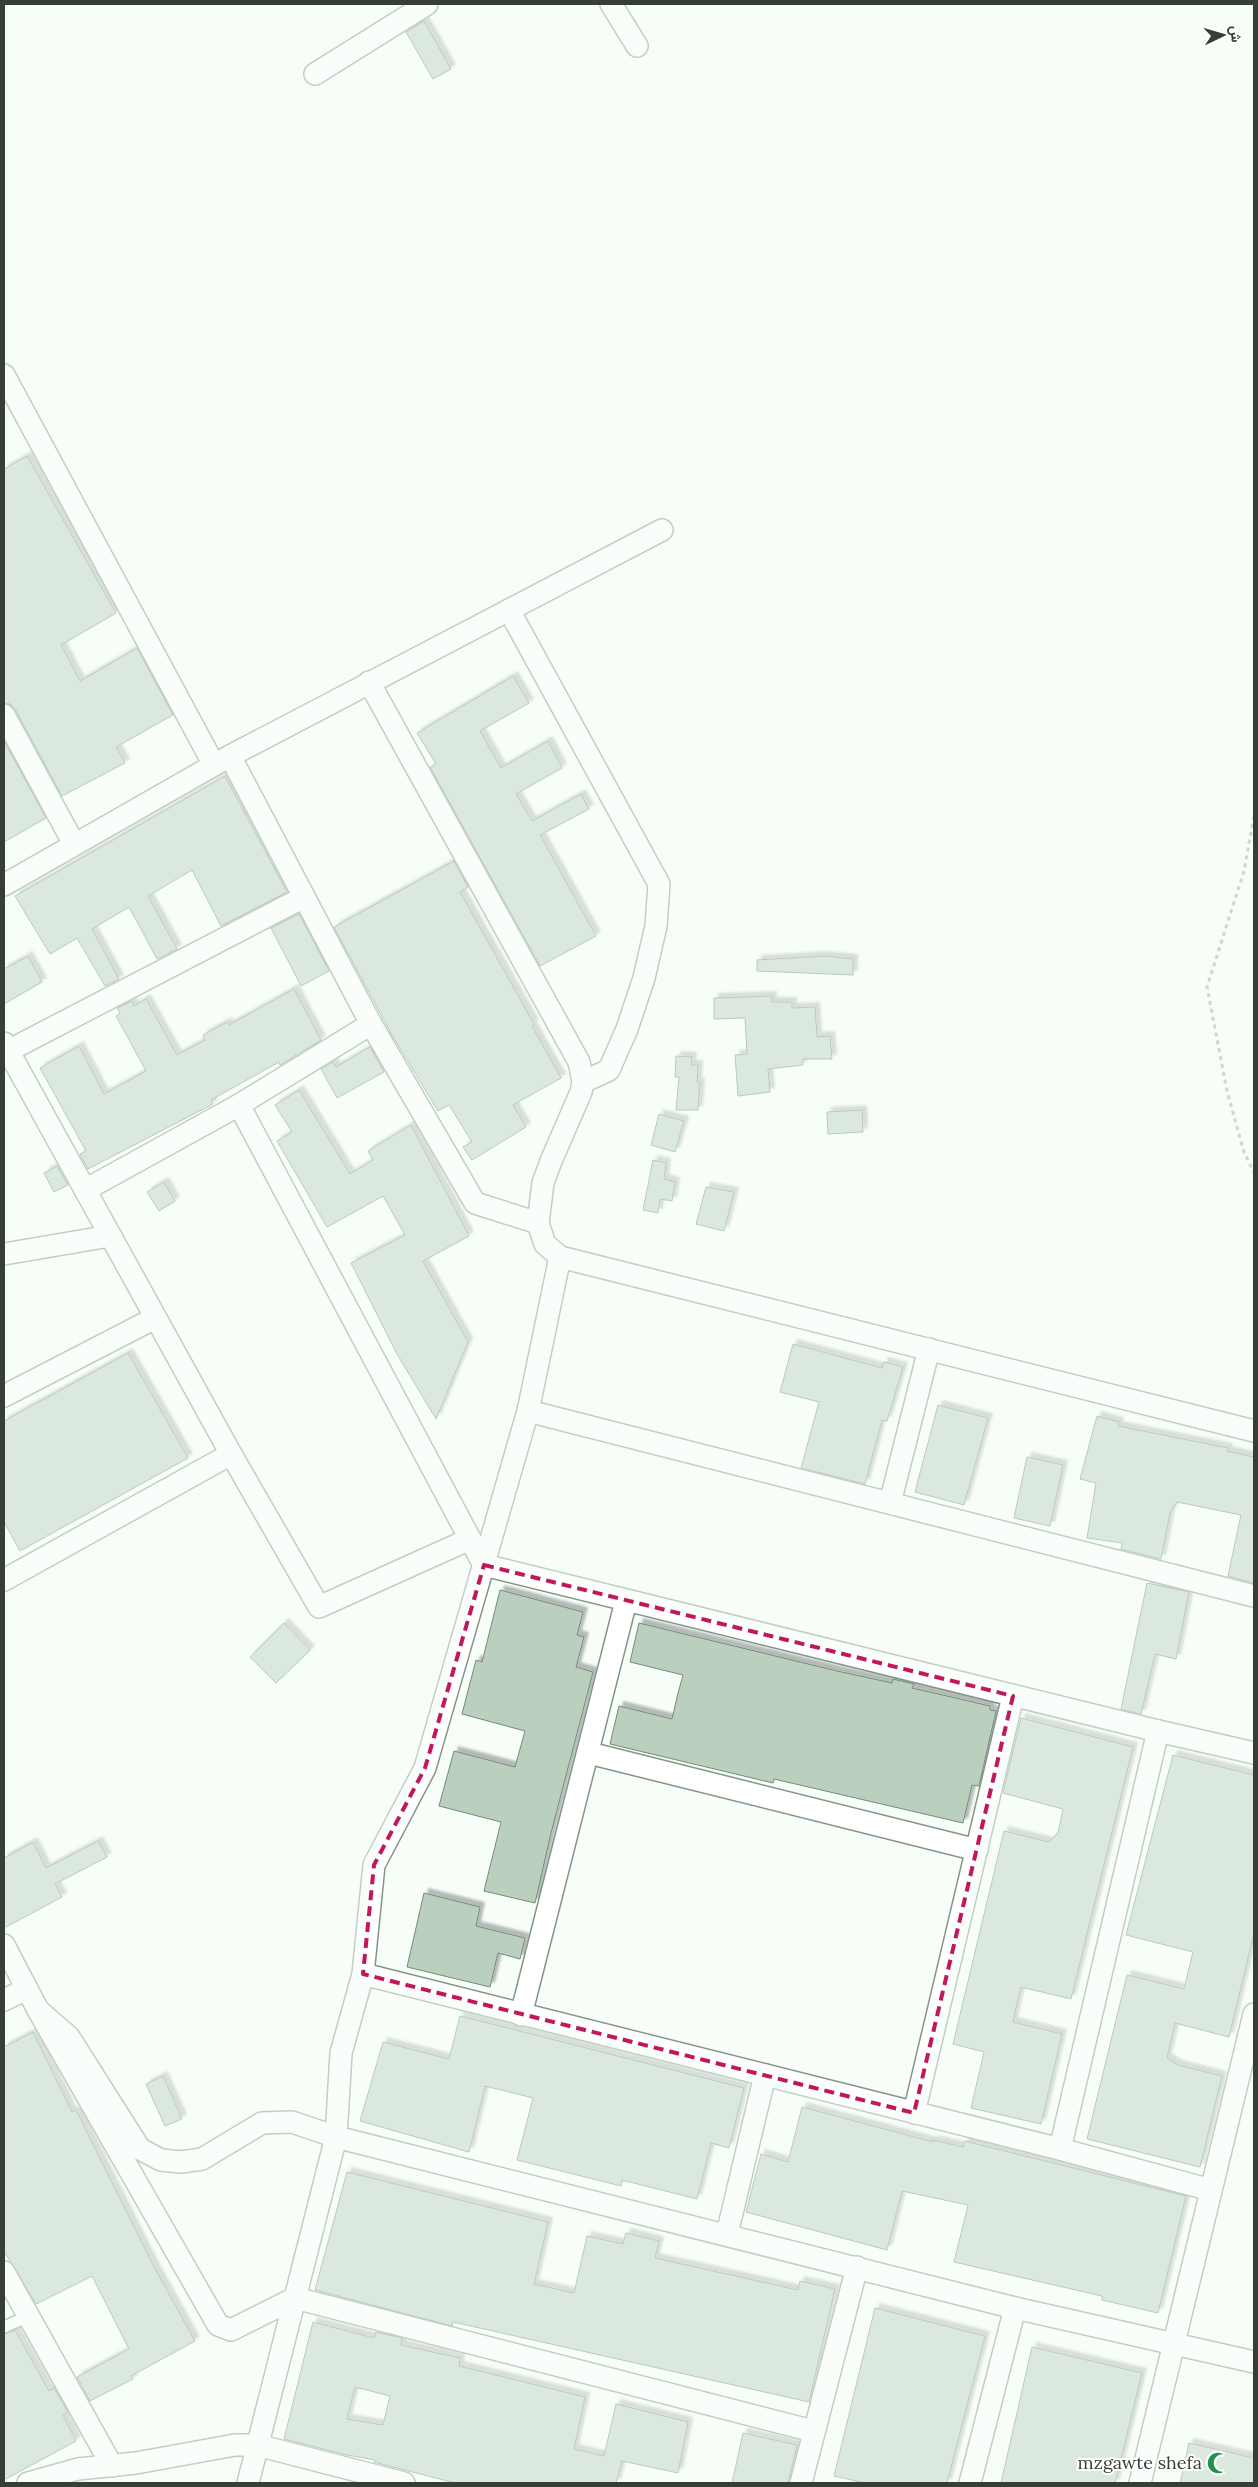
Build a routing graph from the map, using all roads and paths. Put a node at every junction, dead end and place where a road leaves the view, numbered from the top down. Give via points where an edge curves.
1 (427, 4) edge
2 (611, 4) edge
3 (636, 46) dead end
4 (315, 74) dead end
5 (4, 375) edge
6 (662, 530) dead end
7 (509, 610) junction
8 (369, 682) junction
9 (4, 715) edge
10 (222, 760) junction
11 (1254, 816) edge
12 (74, 844) junction
13 (4, 885) edge
14 (304, 897) junction
15 (371, 1024) junction
16 (6, 1047) edge
17 (583, 1082) junction
18 (239, 1105) junction
19 (1254, 1173) edge
20 (85, 1190) junction
21 (538, 1223) junction
22 (110, 1236) junction
23 (4, 1254) edge
24 (560, 1257) junction
25 (155, 1318) junction
26 (929, 1349) junction
27 (4, 1396) edge
28 (528, 1411) junction
29 (1254, 1431) edge
30 (230, 1454) junction
31 (890, 1503) junction
32 (470, 1539) junction
33 (484, 1565) junction
34 (4, 1580) edge
35 (1254, 1596) edge
36 (626, 1601) junction
37 (1013, 1696) junction
38 (1158, 1732) junction
39 (589, 1753) junction
40 (1254, 1753) edge
41 (976, 1850) junction
42 (4, 1945) edge
43 (363, 1974) junction
44 (27, 1989) junction
45 (4, 2000) edge
46 (38, 2010) junction
47 (1254, 2014) edge
48 (521, 2015) junction
49 (765, 2075) junction
50 (914, 2113) junction
51 (336, 2137) junction
52 (1060, 2149) junction
53 (1211, 2190) junction
54 (727, 2234) junction
55 (857, 2267) junction
56 (4, 2272) edge
57 (295, 2298) junction
58 (1015, 2308) junction
59 (29, 2316) junction
60 (4, 2327) edge
61 (1174, 2343) junction
62 (1254, 2362) edge
63 (813, 2431) junction
64 (257, 2445) junction
65 (112, 2466) junction
66 (28, 2483) edge
67 (248, 2483) edge
68 (404, 2483) edge
69 (801, 2483) edge
70 (970, 2483) edge
71 (1140, 2483) edge

1 - 4 street
2 - 3 street
5 - 10 street
6 - 7 street
7 - 8 street
7 - 17 street via 658,884 656,926 644,978 627,1029 609,1070
8 - 10 street
8 - 17 street via 579,1062
9 - 12 street
10 - 12 street
10 - 14 street
11 - 19 path via 1244,871 1207,987 1227,1091 1244,1152
12 - 13 street
14 - 15 street
14 - 16 street
15 - 18 street
15 - 21 street via 475,1203
16 - 20 street
17 - 21 street via 543,1183
18 - 20 street
18 - 32 street
20 - 22 street
21 - 24 street via 545,1244
22 - 23 street
22 - 25 street
24 - 26 street
24 - 28 street
25 - 27 street
25 - 30 street
26 - 29 street
26 - 31 street
28 - 31 street
28 - 33 street
30 - 32 street via 320,1606
30 - 34 street
31 - 35 street
32 - 33 street
33 - 36 street
33 - 43 street via 425,1768 374,1864
36 - 37 street
36 - 39 street
37 - 38 street
37 - 41 street
38 - 40 street
38 - 52 street
39 - 41 street
39 - 48 street
41 - 50 street
42 - 44 street
43 - 48 street
43 - 51 street via 341,2054
44 - 45 street
44 - 46 street
46 - 51 street via 69,2037 140,2149 162,2160 202,2159 262,2123 292,2122
46 - 57 street via 218,2324 231,2330
47 - 53 street
48 - 49 street
49 - 50 street
49 - 54 street
50 - 52 street
51 - 54 street
51 - 57 street
52 - 53 street
53 - 61 street
54 - 55 street
55 - 58 street
55 - 63 street
56 - 59 street
57 - 63 street
57 - 64 street
58 - 61 street
58 - 70 street
59 - 60 lane
59 - 65 street
61 - 62 street
61 - 71 street
63 - 69 street
64 - 65 street via 234,2445
64 - 67 street
64 - 68 street
65 - 66 street via 78,2469

